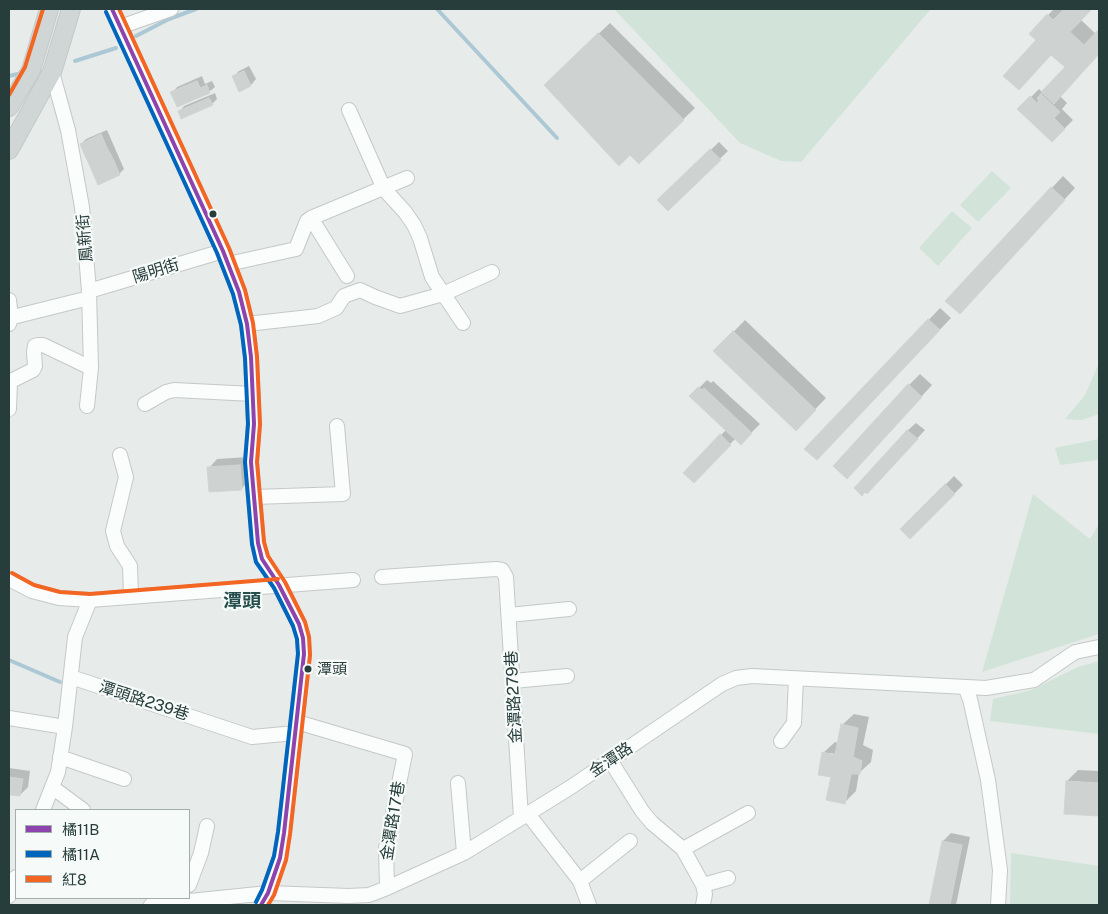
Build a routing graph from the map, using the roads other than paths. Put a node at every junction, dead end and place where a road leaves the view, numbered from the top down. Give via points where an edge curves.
1 (49, 9) edge
2 (72, 9) edge
3 (112, 9) edge
4 (171, 9) edge
5 (120, 27) junction
6 (52, 72) junction
7 (9, 107) edge
8 (348, 110) dead end
9 (9, 150) edge
10 (407, 178) dead end
11 (384, 189) junction
12 (311, 218) junction
13 (223, 251) junction
14 (228, 264) junction
15 (492, 272) dead end
16 (347, 276) dead end
17 (89, 294) junction
18 (443, 294) junction
19 (9, 300) edge
20 (10, 320) edge
21 (463, 323) dead end
22 (247, 324) junction
23 (91, 368) junction
24 (9, 383) edge
25 (253, 394) junction
26 (145, 404) dead end
27 (87, 406) dead end
28 (9, 409) edge
29 (337, 426) dead end
30 (120, 454) dead end
31 (254, 497) junction
32 (382, 578) dead end
33 (9, 579) edge
34 (353, 580) dead end
35 (279, 585) junction
36 (131, 596) junction
37 (90, 600) junction
38 (569, 609) dead end
39 (509, 615) junction
40 (1099, 647) edge
41 (567, 676) dead end
42 (71, 677) junction
43 (796, 679) junction
44 (513, 681) junction
45 (965, 687) junction
46 (9, 718) edge
47 (66, 727) junction
48 (296, 728) junction
49 (781, 741) dead end
50 (60, 757) junction
51 (610, 760) junction
52 (124, 779) dead end
53 (458, 783) dead end
54 (52, 787) junction
55 (43, 809) edge
56 (82, 809) edge
57 (748, 813) dead end
58 (524, 816) junction
59 (207, 826) dead end
60 (630, 841) dead end
61 (683, 849) junction
62 (464, 853) junction
63 (728, 878) dead end
64 (15, 880) edge
65 (580, 881) junction
66 (190, 882) edge
67 (703, 885) junction
68 (268, 892) junction
69 (381, 895) edge
70 (9, 896) edge
71 (193, 896) edge
72 (179, 899) edge
73 (150, 905) edge
74 (261, 905) edge
75 (589, 905) edge
76 (703, 905) edge
77 (998, 905) edge

1 - 7 main road via 30,70
2 - 6 main road
3 - 5 street
4 - 5 street
5 - 13 street
6 - 9 main road
6 - 17 street, 鳳新街 via 68,130 82,207
8 - 11 street
10 - 11 street
11 - 12 street
11 - 18 street via 414,225 432,277
12 - 14 street via 296,249
12 - 16 street
13 - 14 street
13 - 17 street, 陽明街
14 - 22 street
15 - 18 street
17 - 20 street, 陽明街
17 - 23 street, 鳳新街
18 - 21 street
18 - 22 street via 400,306 360,290 344,296 336,308 318,316
19 - 20 street
22 - 25 street
23 - 24 street via 38,345 35,346 33,370
23 - 27 street, 鳳新街
24 - 28 street
25 - 26 street via 174,390
25 - 31 street via 251,462
29 - 31 street via 344,494
30 - 36 street via 126,477 113,531 117,546 130,566
31 - 35 street via 262,559
32 - 39 street, 金潭路279巷 via 502,570 506,577
33 - 37 street via 32,591 59,598
34 - 35 street
35 - 36 street
35 - 48 street via 304,638
36 - 37 street
37 - 42 street via 75,636
38 - 39 street
39 - 44 street, 金潭路279巷
40 - 45 street, 金潭路 via 1075,652 1034,680 986,688
41 - 44 street
42 - 47 street
42 - 48 street, 潭頭路239巷 via 252,737
43 - 45 street, 金潭路
43 - 49 street via 794,723
43 - 51 street, 金潭路 via 752,676 722,684
44 - 58 street, 金潭路279巷
45 - 77 street via 988,780 1000,870
46 - 47 street
47 - 50 street
48 - 68 street via 280,858
48 - 69 street, 金潭路17巷 via 405,754 386,848
50 - 52 street
50 - 54 street
51 - 58 street, 金潭路
51 - 61 street via 652,824
53 - 62 street
54 - 55 street
54 - 56 street
57 - 61 street
58 - 62 street, 金潭路
58 - 65 street
59 - 66 street
60 - 65 street
61 - 67 street
62 - 69 street, 金潭路
63 - 67 street
64 - 70 street
65 - 75 street
67 - 76 street
68 - 69 street, 金潭路
68 - 71 street, 金潭路
68 - 74 street
72 - 73 street, 金潭路

